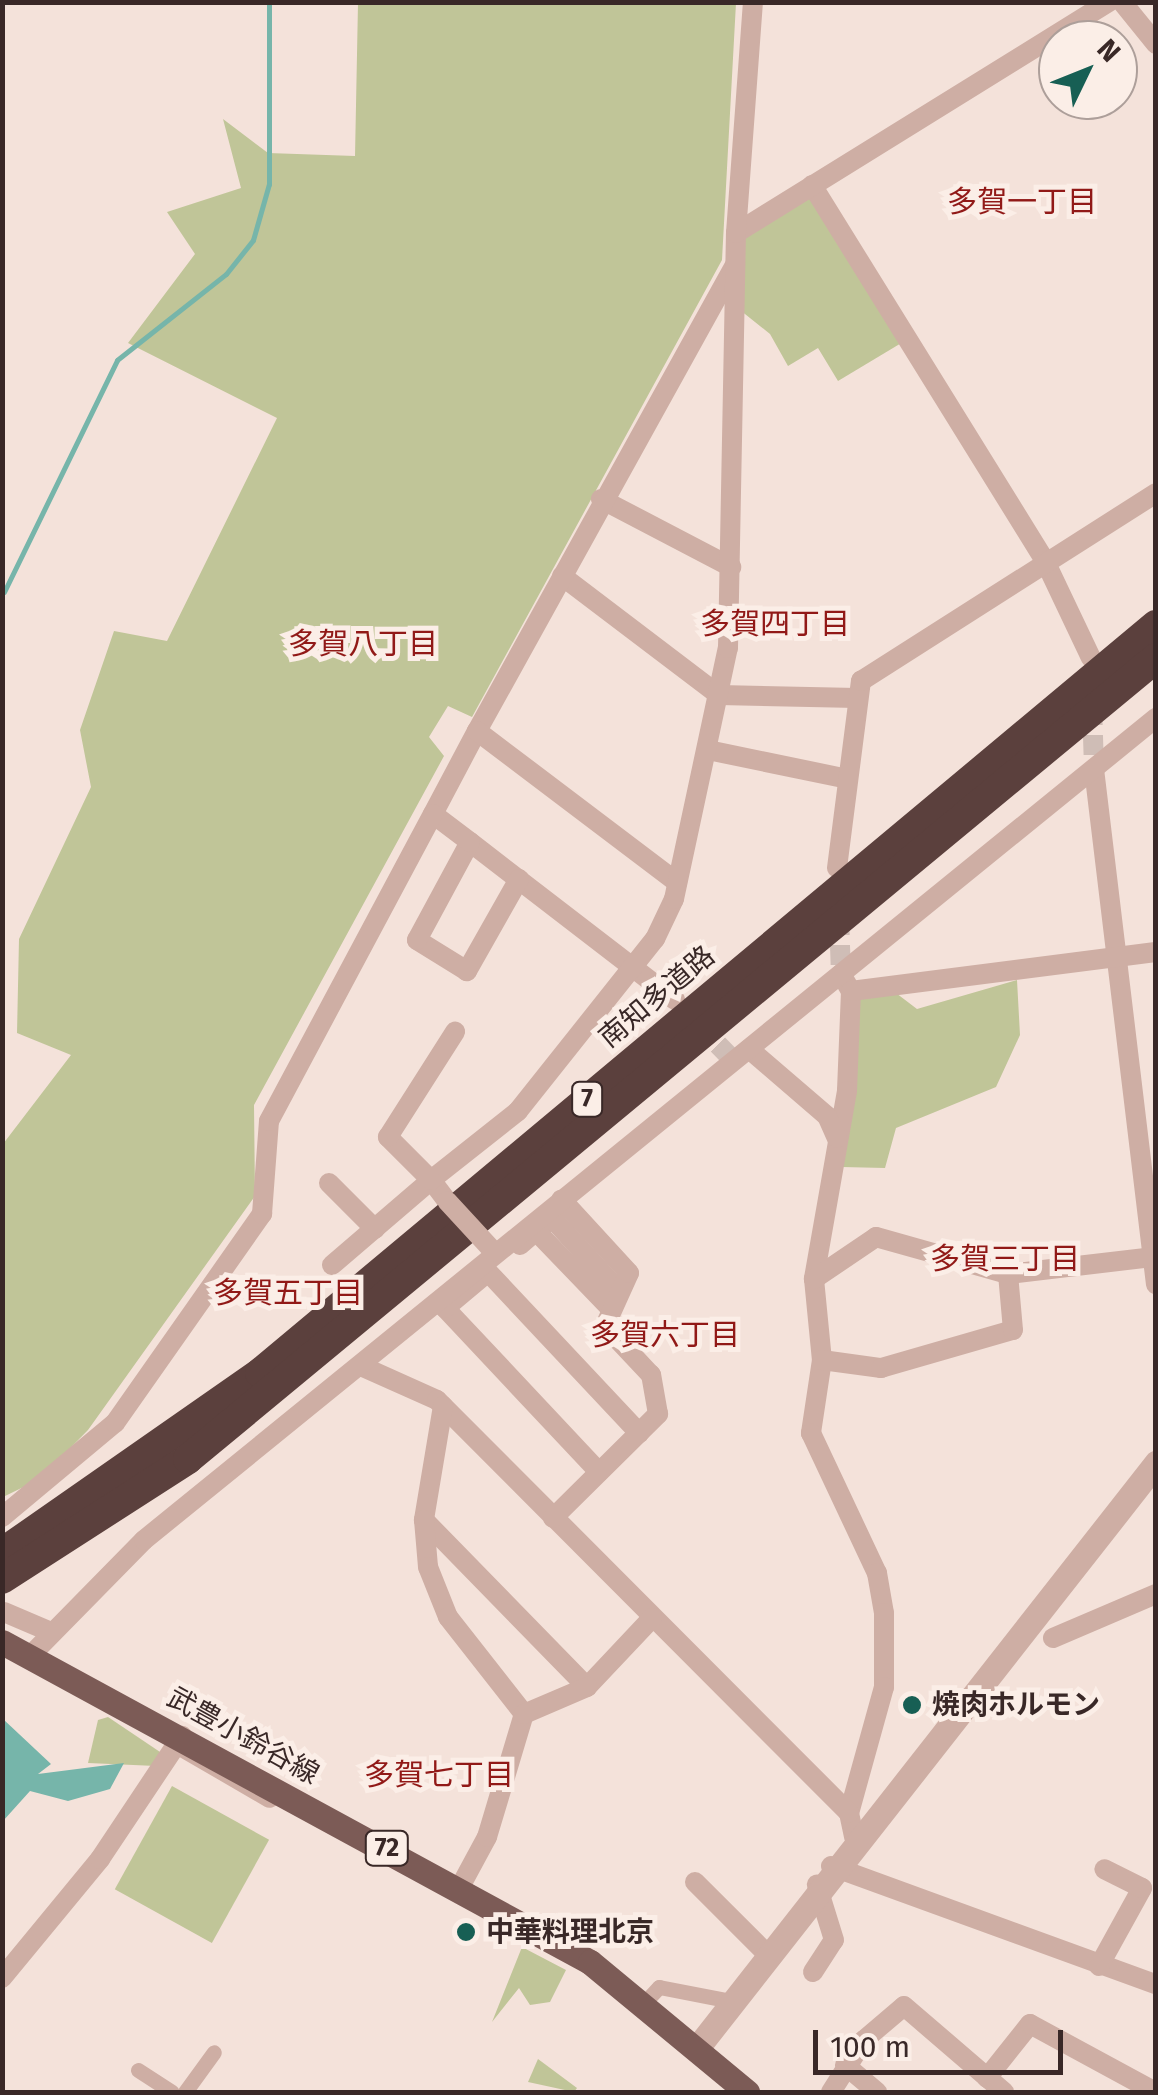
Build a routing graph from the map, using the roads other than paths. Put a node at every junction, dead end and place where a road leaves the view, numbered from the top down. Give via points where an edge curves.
1 (753, 2) edge
2 (1109, 2) edge
3 (1122, 2) edge
4 (1156, 44) edge
5 (812, 185) junction
6 (736, 233) junction
7 (735, 265) junction
8 (1156, 494) edge
9 (601, 500) junction
10 (1045, 561) junction
11 (731, 568) junction
12 (562, 576) junction
13 (1156, 626) edge
14 (1090, 658) dead end
15 (1156, 658) edge
16 (719, 695) junction
17 (857, 698) junction
18 (1154, 722) edge
19 (477, 732) junction
20 (708, 750) junction
21 (1094, 770) junction
22 (843, 778) junction
23 (433, 814) junction
24 (470, 842) junction
25 (838, 868) dead end
26 (519, 879) junction
27 (677, 882) junction
28 (1156, 952) edge
29 (1116, 957) junction
30 (635, 966) junction
31 (846, 982) junction
32 (675, 1000) dead end
33 (455, 1032) dead end
34 (749, 1049) junction
35 (837, 1138) junction
36 (431, 1180) junction
37 (330, 1183) dead end
38 (562, 1199) junction
39 (375, 1229) junction
40 (1152, 1258) junction
41 (491, 1262) junction
42 (332, 1265) dead end
43 (1008, 1274) junction
44 (814, 1280) junction
45 (1156, 1284) edge
46 (614, 1299) junction
47 (822, 1360) junction
48 (361, 1366) junction
49 (443, 1406) junction
50 (640, 1433) junction
51 (1156, 1463) edge
52 (599, 1472) junction
53 (2, 1517) edge
54 (554, 1518) junction
55 (424, 1520) junction
56 (2, 1553) edge
57 (2, 1579) edge
58 (1156, 1594) edge
59 (4, 1612) edge
60 (652, 1618) junction
61 (51, 1632) junction
62 (1054, 1638) dead end
63 (2, 1642) edge
64 (33, 1653) junction
65 (587, 1687) junction
66 (524, 1714) junction
67 (180, 1739) junction
68 (852, 1825) junction
69 (1104, 1869) dead end
70 (824, 1876) junction
71 (695, 1882) dead end
72 (460, 1887) junction
73 (770, 1957) junction
74 (1100, 1966) junction
75 (814, 1972) dead end
76 (2, 1978) edge
77 (1156, 1984) edge
78 (736, 2002) junction
79 (644, 2004) junction
80 (697, 2048) junction
81 (214, 2052) dead end
82 (845, 2065) junction
83 (138, 2070) dead end
84 (987, 2078) junction
85 (172, 2092) edge
86 (185, 2092) edge
87 (746, 2092) edge
88 (831, 2092) edge
89 (877, 2092) edge
90 (1004, 2092) edge
91 (1155, 2092) edge

1 - 6 street
2 - 5 street
3 - 4 street
5 - 6 street
5 - 10 street
6 - 7 street
7 - 9 street
7 - 11 street
8 - 10 street
9 - 11 street
9 - 12 street
10 - 14 street
10 - 17 street via 873,669
11 - 16 street
12 - 16 street
12 - 19 street
13 - 56 highway, 南知多道路 / 7 via 260,1373
15 - 57 highway, 南知多道路 / 7 via 188,1459
16 - 17 street
16 - 20 street
17 - 22 street
18 - 21 street
19 - 23 street
19 - 27 street
20 - 22 street
20 - 27 street
21 - 29 street
21 - 31 street
22 - 25 street
23 - 24 street
23 - 53 street via 269,1121 262,1214 115,1423
24 - 26 street
24 - 26 street via 417,940 467,971
26 - 30 street
27 - 30 street
28 - 29 street
29 - 31 street
29 - 40 street
30 - 32 street
30 - 36 street via 518,1111
31 - 34 street
31 - 35 street
33 - 36 street via 388,1138
34 - 35 street via 827,1116
34 - 38 street
35 - 44 street
36 - 39 street
36 - 41 street, bridge
37 - 39 street
38 - 41 street
38 - 46 street via 628,1273
39 - 42 street
40 - 43 street
40 - 45 street
41 - 46 street via 536,1231
41 - 48 street
41 - 50 street
41 - 52 street via 445,1308
43 - 44 street via 876,1237
43 - 47 street via 1014,1330 881,1368
44 - 47 street
46 - 50 street via 605,1326 651,1375 658,1414
47 - 68 street via 812,1408 816,1460 877,1574 886,1654
48 - 49 street
48 - 61 street via 144,1540
49 - 54 street
49 - 55 street
50 - 52 street
51 - 68 street
52 - 54 street
54 - 60 street
55 - 65 street
55 - 66 street via 428,1567 448,1617
58 - 62 street
59 - 61 street
60 - 65 street
60 - 68 street
61 - 64 street
63 - 64 main road, 武豊小鈴谷線 / 72
64 - 67 main road, 武豊小鈴谷線 / 72
65 - 66 street
66 - 72 street via 488,1837
67 - 72 main road, 武豊小鈴谷線 / 72
67 - 76 street via 100,1860
68 - 70 street
69 - 74 street via 1142,1888
70 - 73 street
70 - 74 street
70 - 75 street via 834,1940
71 - 73 street
72 - 79 main road, 武豊小鈴谷線 / 72
73 - 78 street
74 - 77 street
78 - 79 street via 659,1987
78 - 80 street
79 - 80 main road, 武豊小鈴谷線 / 72
80 - 87 main road, 武豊小鈴谷線 / 72
81 - 86 street
82 - 84 street via 904,2006
82 - 88 street
82 - 89 street
83 - 85 street
84 - 90 street
84 - 91 street via 1030,2024

